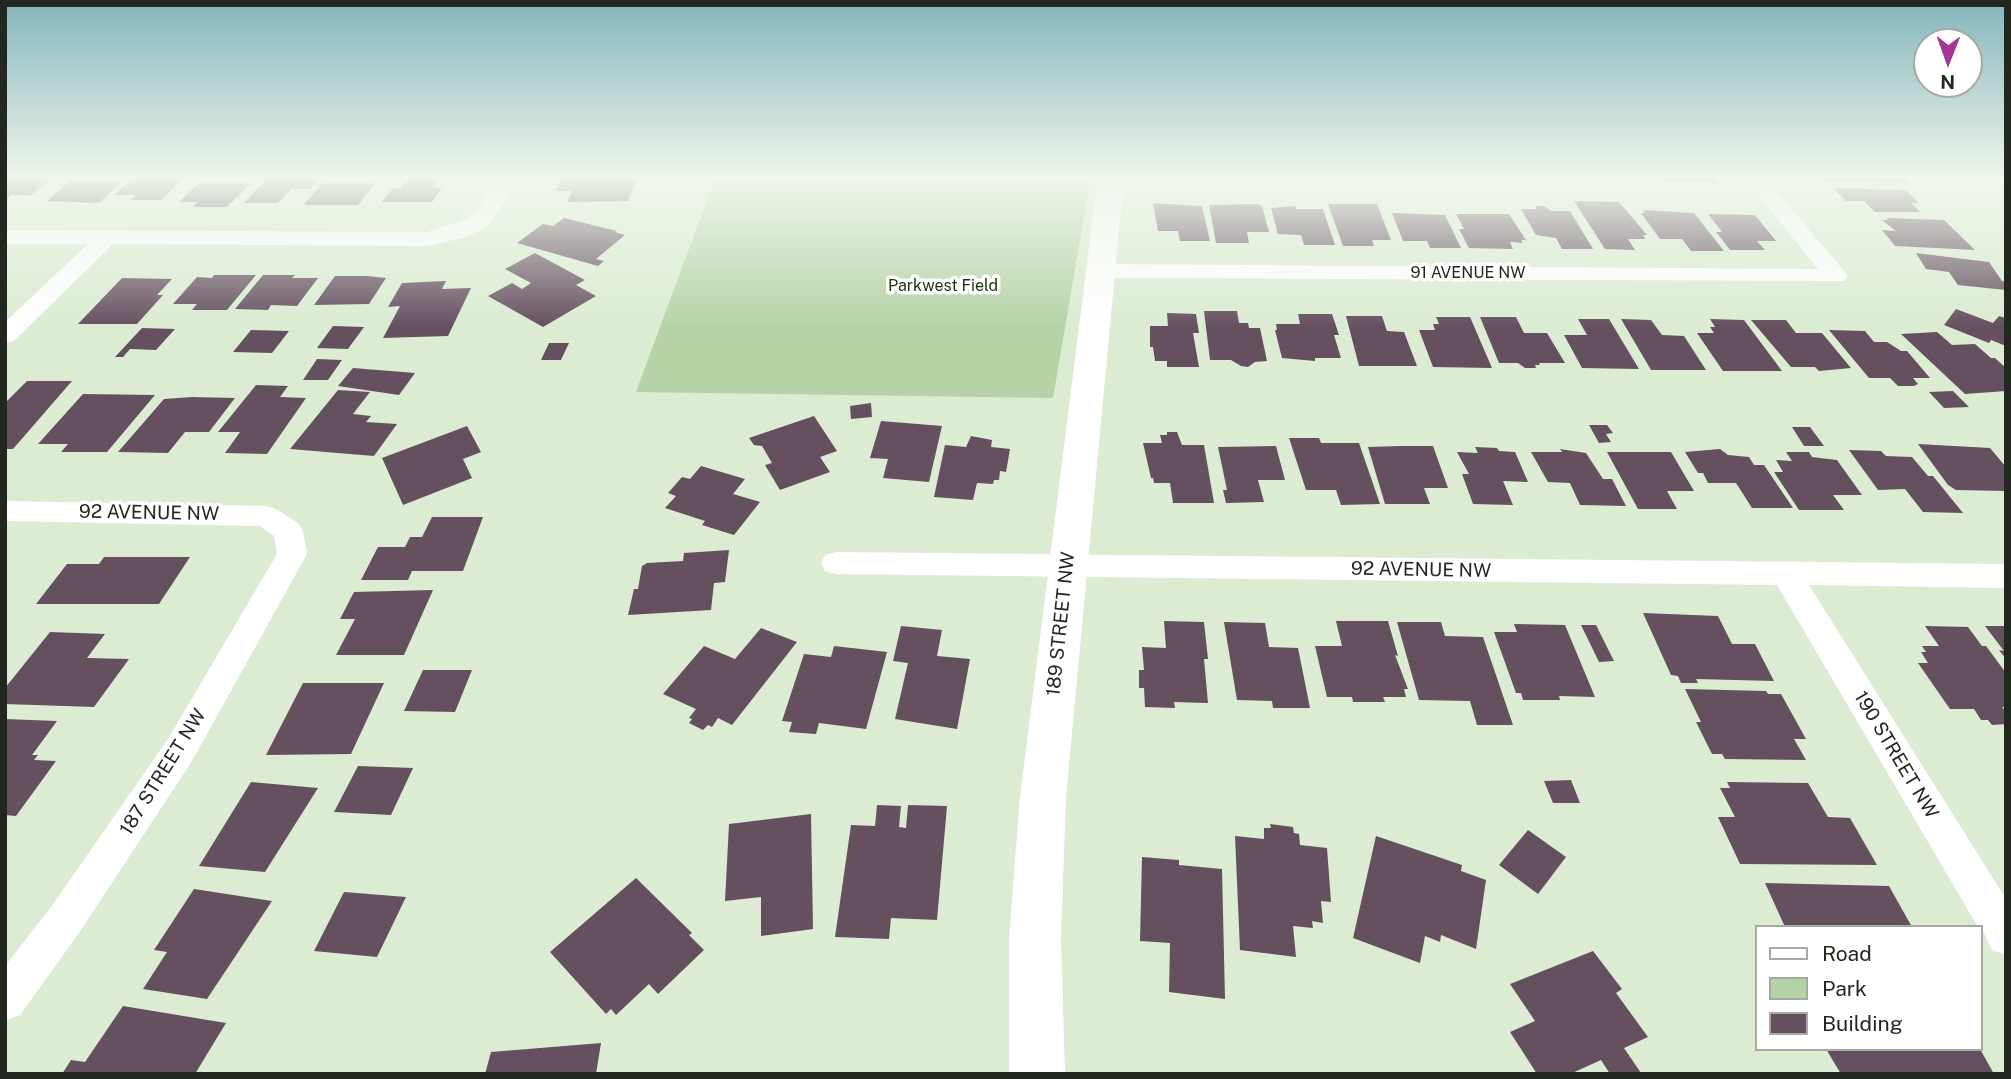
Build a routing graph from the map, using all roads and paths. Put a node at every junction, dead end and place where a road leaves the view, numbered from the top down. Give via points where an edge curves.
1 (467, 226) edge
2 (1106, 226) edge
3 (1795, 226) edge
4 (5, 237) edge
5 (107, 238) junction
6 (1101, 271) junction
7 (5, 336) edge
8 (5, 511) edge
9 (288, 531) joint
10 (836, 564) dead end
11 (1068, 566) junction
12 (1786, 574) junction
13 (2006, 576) edge
14 (2006, 936) edge
15 (5, 1000) edge
16 (1037, 1074) edge

1 - 5 street via 412,240
2 - 6 street, 189 STREET NW
3 - 6 street, 91 AVENUE NW via 1836,275
4 - 5 street
5 - 7 street
6 - 11 street, 189 STREET NW
8 - 9 street, 92 AVENUE NW via 245,514 266,516
9 - 15 street, 187 STREET NW via 292,554 286,569 180,750
10 - 11 street, 92 AVENUE NW
11 - 12 street, 92 AVENUE NW
11 - 16 street, 189 STREET NW via 1043,797 1035,938
12 - 13 street, 92 AVENUE NW
12 - 14 street, 190 STREET NW

